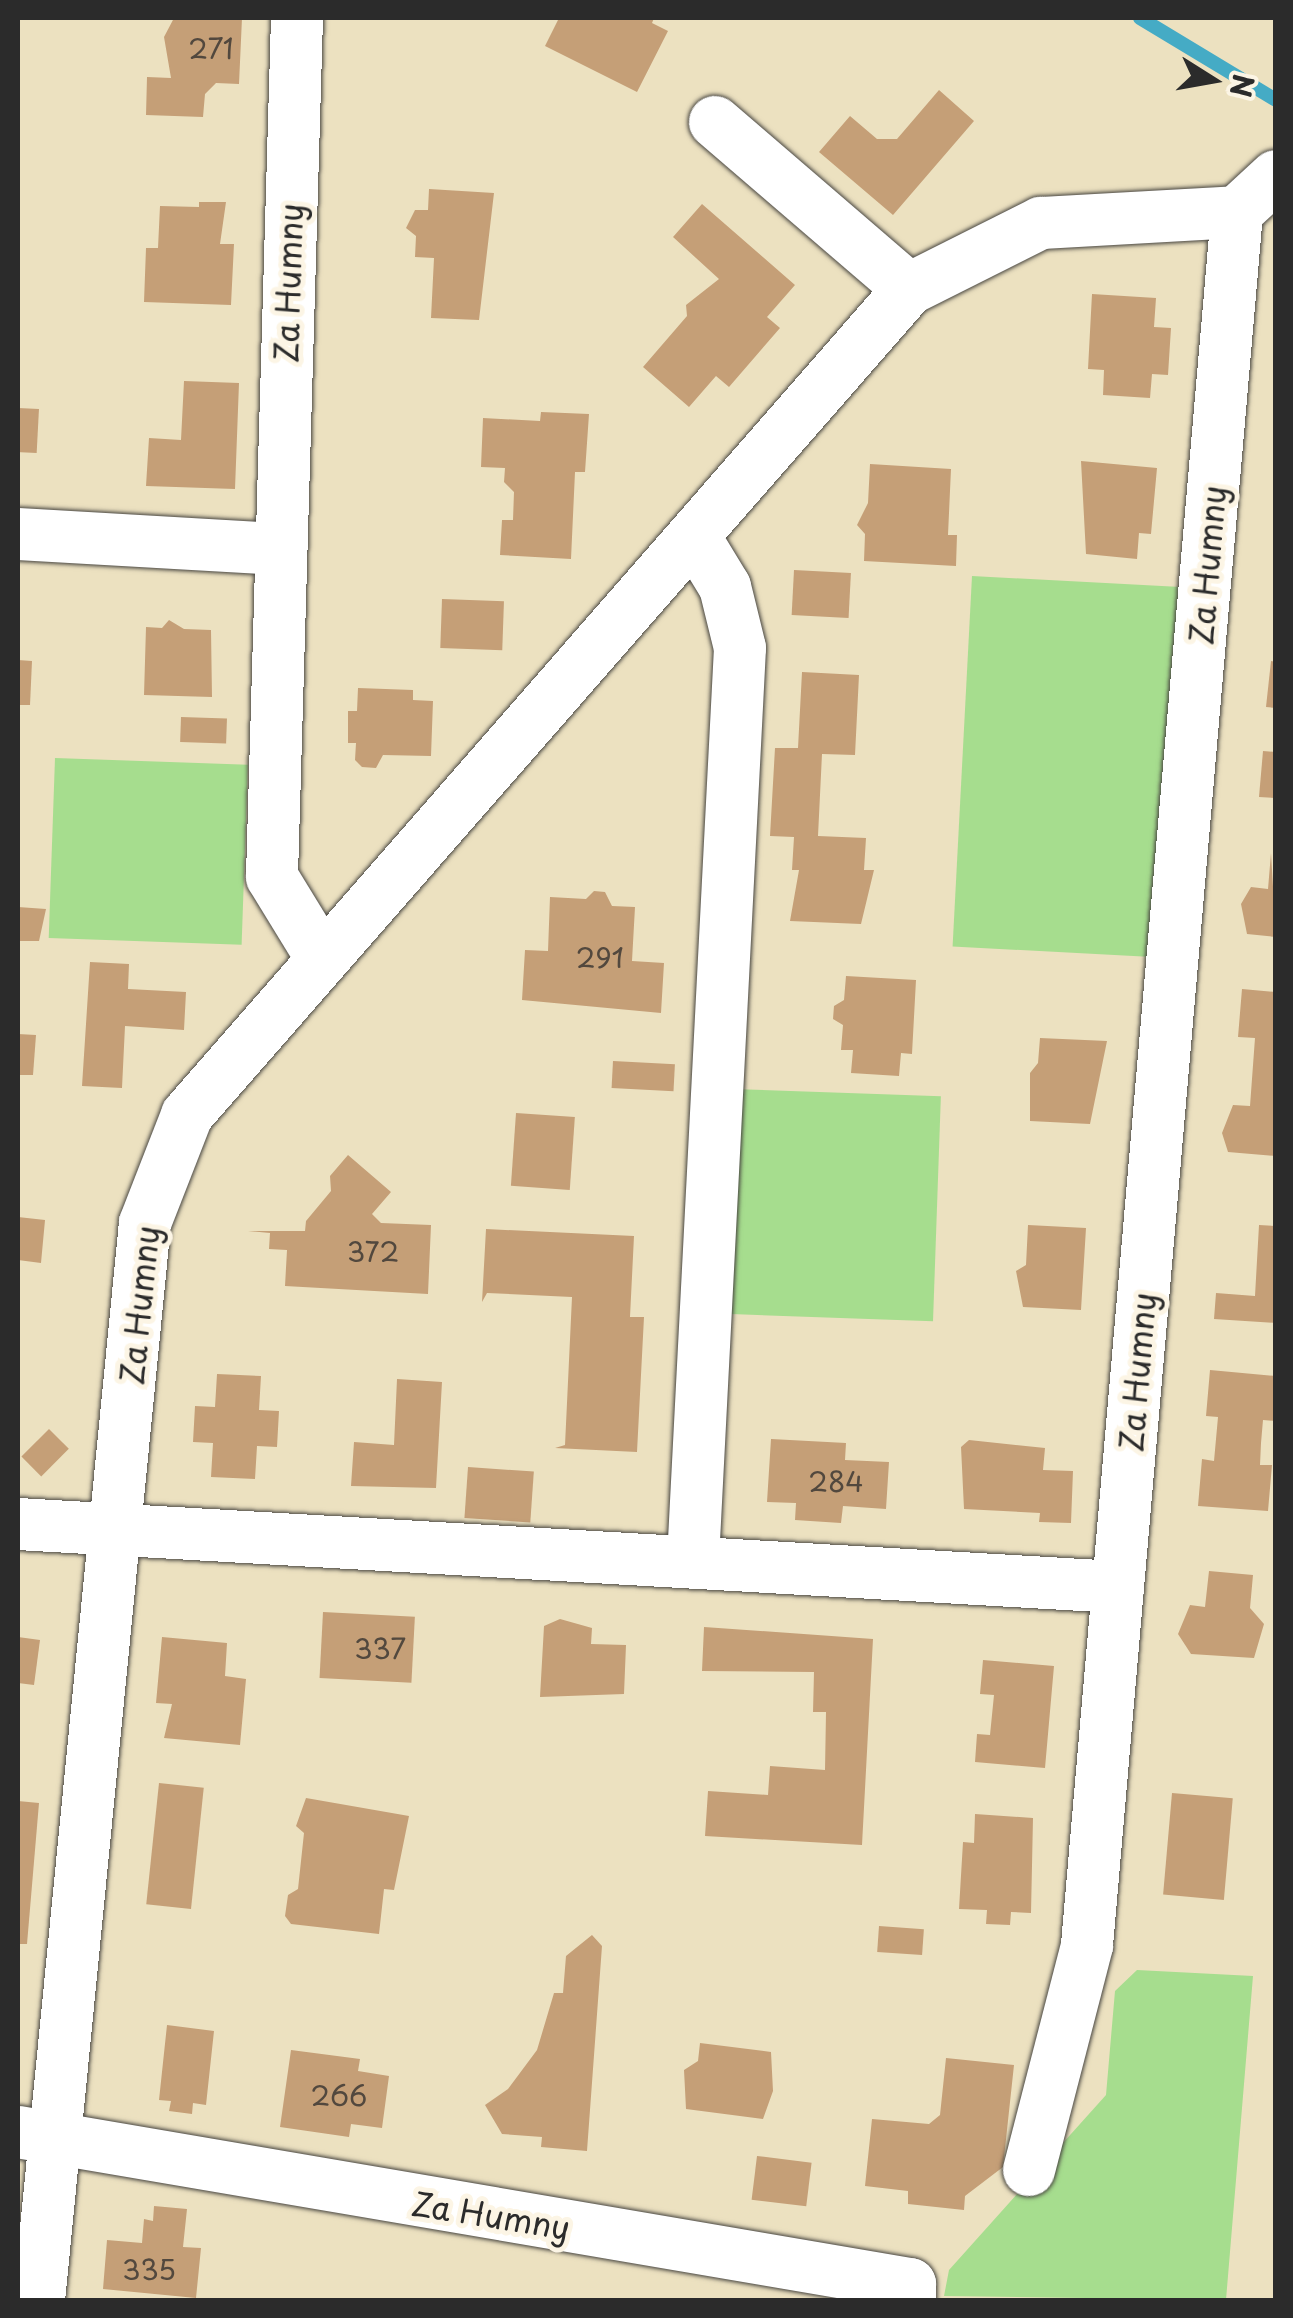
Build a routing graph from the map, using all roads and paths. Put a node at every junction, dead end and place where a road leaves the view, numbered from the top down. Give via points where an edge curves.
1 (297, 18) edge
2 (715, 122) dead end
3 (1276, 176) edge
4 (1237, 212) junction
5 (909, 289) junction
6 (18, 534) edge
7 (694, 536) junction
8 (281, 549) junction
9 (321, 957) junction
10 (18, 1524) edge
11 (117, 1530) junction
12 (693, 1560) junction
13 (1118, 1587) junction
14 (37, 2134) edge
15 (1029, 2170) dead end
16 (910, 2292) edge
17 (39, 2300) edge

1 - 8 street, Za Humny
2 - 5 street
3 - 4 street
4 - 5 street, Za Humny via 1040,222
4 - 13 street, Za Humny
5 - 7 street, Za Humny
6 - 8 street
7 - 9 street, Za Humny
7 - 12 street via 725,587 740,648
8 - 9 street, Za Humny via 272,877
9 - 11 street, Za Humny via 187,1116 157,1183 145,1223
10 - 11 street
11 - 12 street
11 - 14 street, Za Humny
12 - 13 street
13 - 15 street, Za Humny via 1086,1945
14 - 16 street, Za Humny
14 - 17 street, Za Humny

